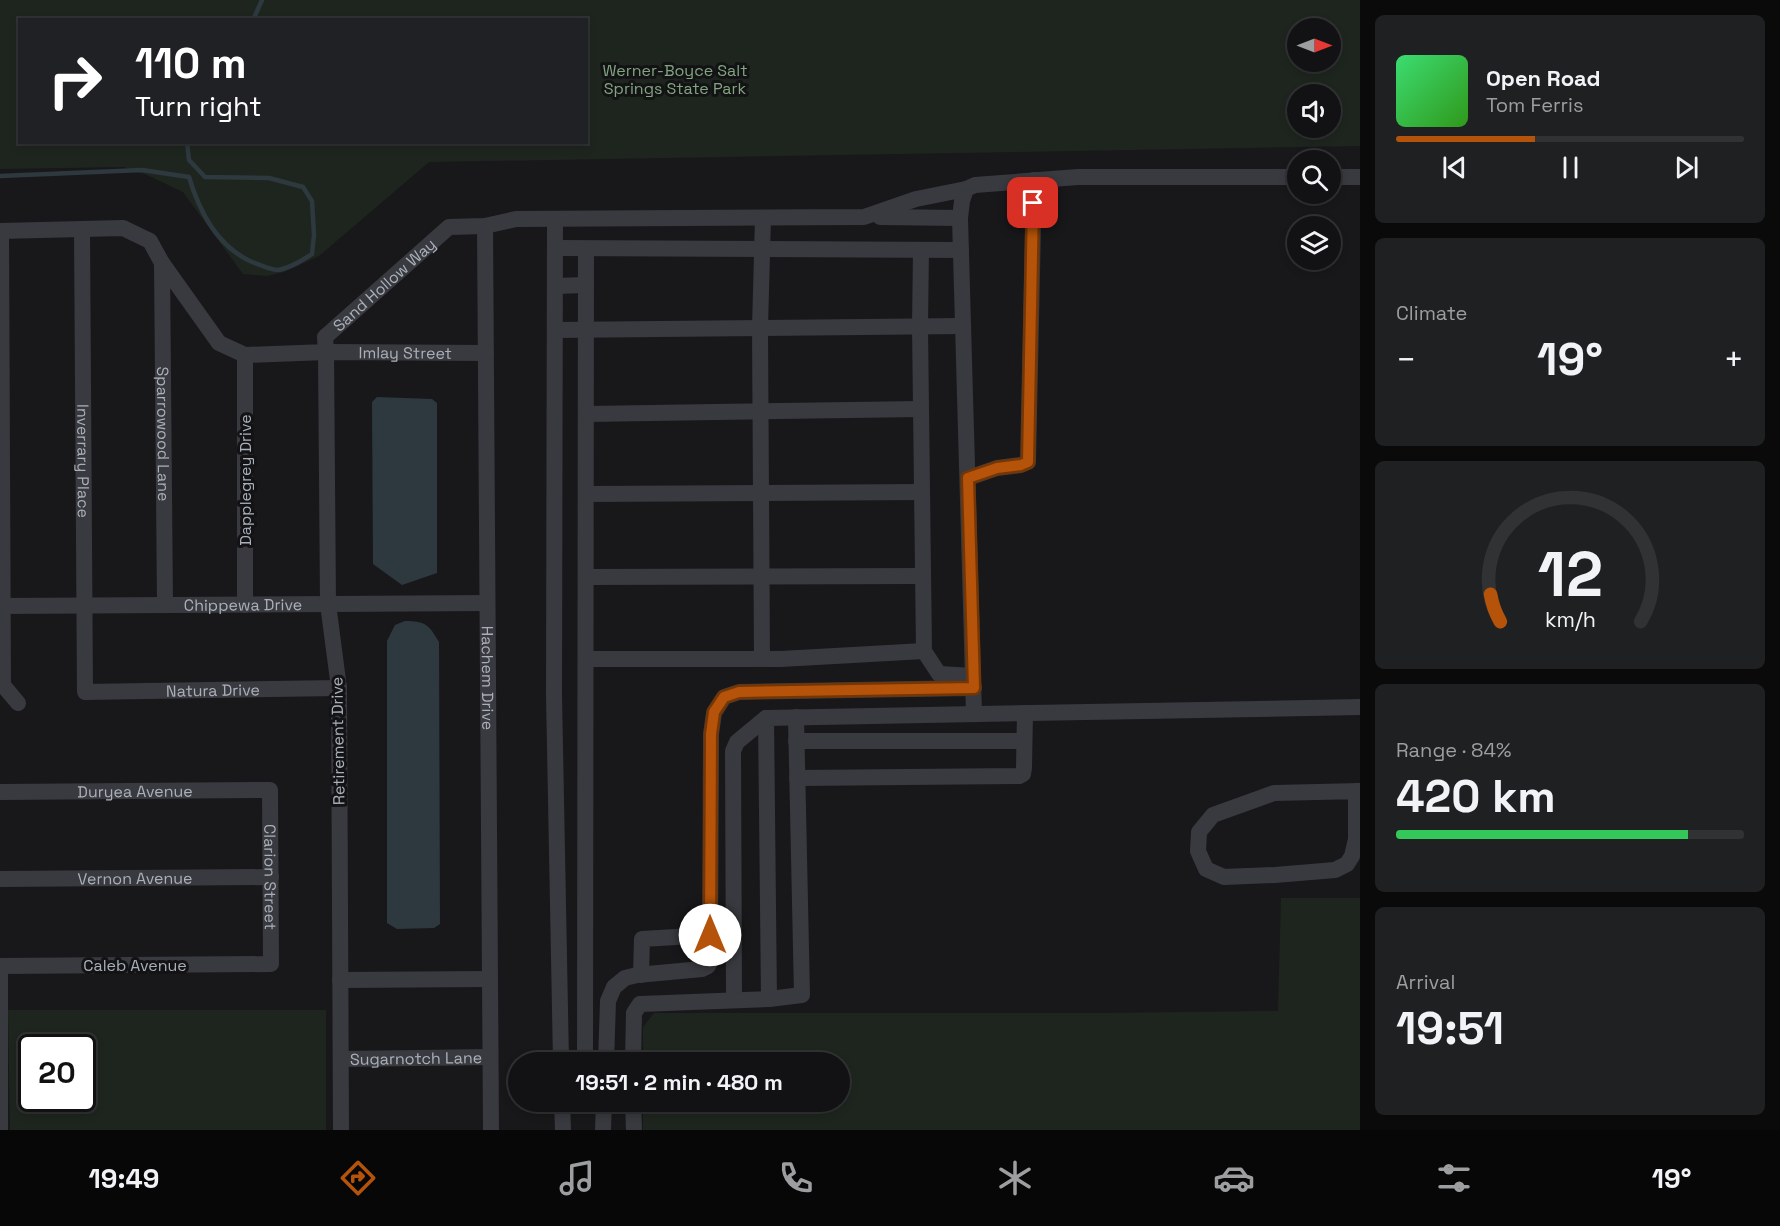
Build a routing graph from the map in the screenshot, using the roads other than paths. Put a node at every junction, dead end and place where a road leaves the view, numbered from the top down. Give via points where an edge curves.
1 (1287, 177) edge
2 (1341, 177) edge
3 (1360, 177) edge
4 (1034, 180) junction
5 (966, 189) junction
6 (864, 217) junction
7 (763, 218) junction
8 (960, 218) junction
9 (555, 219) junction
10 (485, 226) junction
11 (82, 230) junction
12 (0, 231) edge
13 (555, 248) junction
14 (586, 249) junction
15 (761, 249) junction
16 (921, 250) junction
17 (961, 250) junction
18 (162, 262) junction
19 (586, 285) junction
20 (555, 286) junction
21 (1, 310) edge
22 (920, 326) junction
23 (963, 326) junction
24 (760, 328) junction
25 (586, 329) junction
26 (555, 330) junction
27 (326, 352) junction
28 (486, 353) junction
29 (245, 355) junction
30 (921, 409) junction
31 (760, 412) junction
32 (586, 414) junction
33 (968, 478) junction
34 (761, 492) junction
35 (922, 492) junction
36 (586, 494) junction
37 (923, 576) junction
38 (586, 577) junction
39 (761, 577) junction
40 (487, 603) junction
41 (328, 604) junction
42 (83, 605) junction
43 (165, 605) junction
44 (246, 605) junction
45 (1, 606) edge
46 (924, 651) junction
47 (586, 659) junction
48 (762, 659) junction
49 (973, 682) junction
50 (2, 685) edge
51 (339, 688) junction
52 (85, 692) joint
53 (18, 703) dead end
54 (1360, 707) edge
55 (1024, 713) junction
56 (974, 714) junction
57 (796, 717) junction
58 (766, 718) junction
59 (796, 741) junction
60 (1024, 741) junction
61 (797, 778) junction
62 (270, 790) joint
63 (1358, 791) edge
64 (0, 792) edge
65 (271, 877) junction
66 (0, 879) edge
67 (710, 935) junction
68 (271, 964) joint
69 (0, 966) edge
70 (641, 975) junction
71 (490, 979) junction
72 (340, 980) junction
73 (769, 999) junction
74 (734, 1000) junction
75 (561, 1052) edge
76 (585, 1052) edge
77 (606, 1052) edge
78 (633, 1052) edge
79 (490, 1057) junction
80 (341, 1059) junction
81 (562, 1112) edge
82 (604, 1112) edge
83 (633, 1112) edge
84 (0, 1130) edge
85 (341, 1130) edge
86 (491, 1130) edge
87 (563, 1130) edge
88 (603, 1130) edge
89 (634, 1130) edge

1 - 4 street
2 - 3 street
4 - 5 street
4 - 33 street via 1028,462
5 - 6 street via 916,199
5 - 8 street
6 - 7 street, Sand Hollow Way
6 - 8 street, Sand Hollow Way
7 - 9 street, Sand Hollow Way
7 - 15 street
8 - 17 street
9 - 10 street, Sand Hollow Way via 516,219
9 - 13 street
10 - 27 street, Sand Hollow Way via 448,226 325,337
10 - 28 street, Hachem Drive
11 - 12 street, Sand Hollow Way
11 - 18 street, Sand Hollow Way via 123,228 150,241
11 - 42 street, Inverrary Place
12 - 21 street
13 - 14 street
13 - 20 street
14 - 15 street
14 - 19 street
15 - 16 street
15 - 24 street
16 - 17 street
16 - 22 street
17 - 23 street
18 - 29 street, Sand Hollow Way via 219,343
18 - 43 street, Sparrowood Lane
19 - 20 street
19 - 25 street
20 - 26 street
21 - 45 street
22 - 23 street
22 - 24 street
22 - 30 street
23 - 33 street
24 - 25 street
24 - 31 street
25 - 26 street
25 - 32 street
26 - 75 street via 554,695
27 - 28 street, Imlay Street
27 - 29 street, Sand Hollow Way
27 - 41 street, Retirement Drive
28 - 40 street, Hachem Drive
29 - 44 street, Dapplegrey Drive
30 - 31 street
30 - 35 street
31 - 32 street
31 - 34 street
32 - 36 street
33 - 49 street
34 - 35 street
34 - 36 street
34 - 39 street
35 - 37 street
36 - 38 street
37 - 39 street
37 - 46 street
38 - 39 street
38 - 47 street
39 - 48 street
40 - 41 street, Chippewa Drive
40 - 71 street, Hachem Drive
41 - 44 street, Chippewa Drive
41 - 51 street, Retirement Drive
42 - 43 street, Chippewa Drive
42 - 45 street, Chippewa Drive
42 - 52 street, Inverrary Place
43 - 44 street, Chippewa Drive
45 - 50 street
46 - 48 street
46 - 49 street via 939,674
47 - 48 street
47 - 76 street
49 - 56 street
49 - 67 street via 739,692 724,697 714,712 711,734
50 - 53 street
51 - 52 street, Natura Drive
51 - 72 street, Retirement Drive
54 - 55 street
55 - 56 street
55 - 60 street
56 - 57 street
57 - 58 street
57 - 59 street
58 - 73 street
58 - 74 street via 737,742 733,751
59 - 60 street
59 - 61 street
60 - 61 street via 1024,768 1019,776
61 - 73 street via 802,995
62 - 64 street, Duryea Avenue
62 - 65 street, Clarion Street
63 - 63 street via 1274,793 1213,815 1199,832 1198,851 1206,869 1224,877 1335,870 1352,856
65 - 66 street, Vernon Avenue
65 - 68 street, Clarion Street
67 - 70 street via 708,966
67 - 70 street via 642,939
68 - 69 street, Caleb Avenue
69 - 84 street
70 - 77 street via 625,978 614,987 608,1001
71 - 72 street
71 - 79 street, Hachem Drive
72 - 80 street, Retirement Drive
73 - 74 street
74 - 78 street via 640,1005 634,1013
79 - 80 street, Sugarnotch Lane
79 - 86 street, Hachem Drive
80 - 85 street, Retirement Drive
81 - 87 street
82 - 88 street
83 - 89 street

